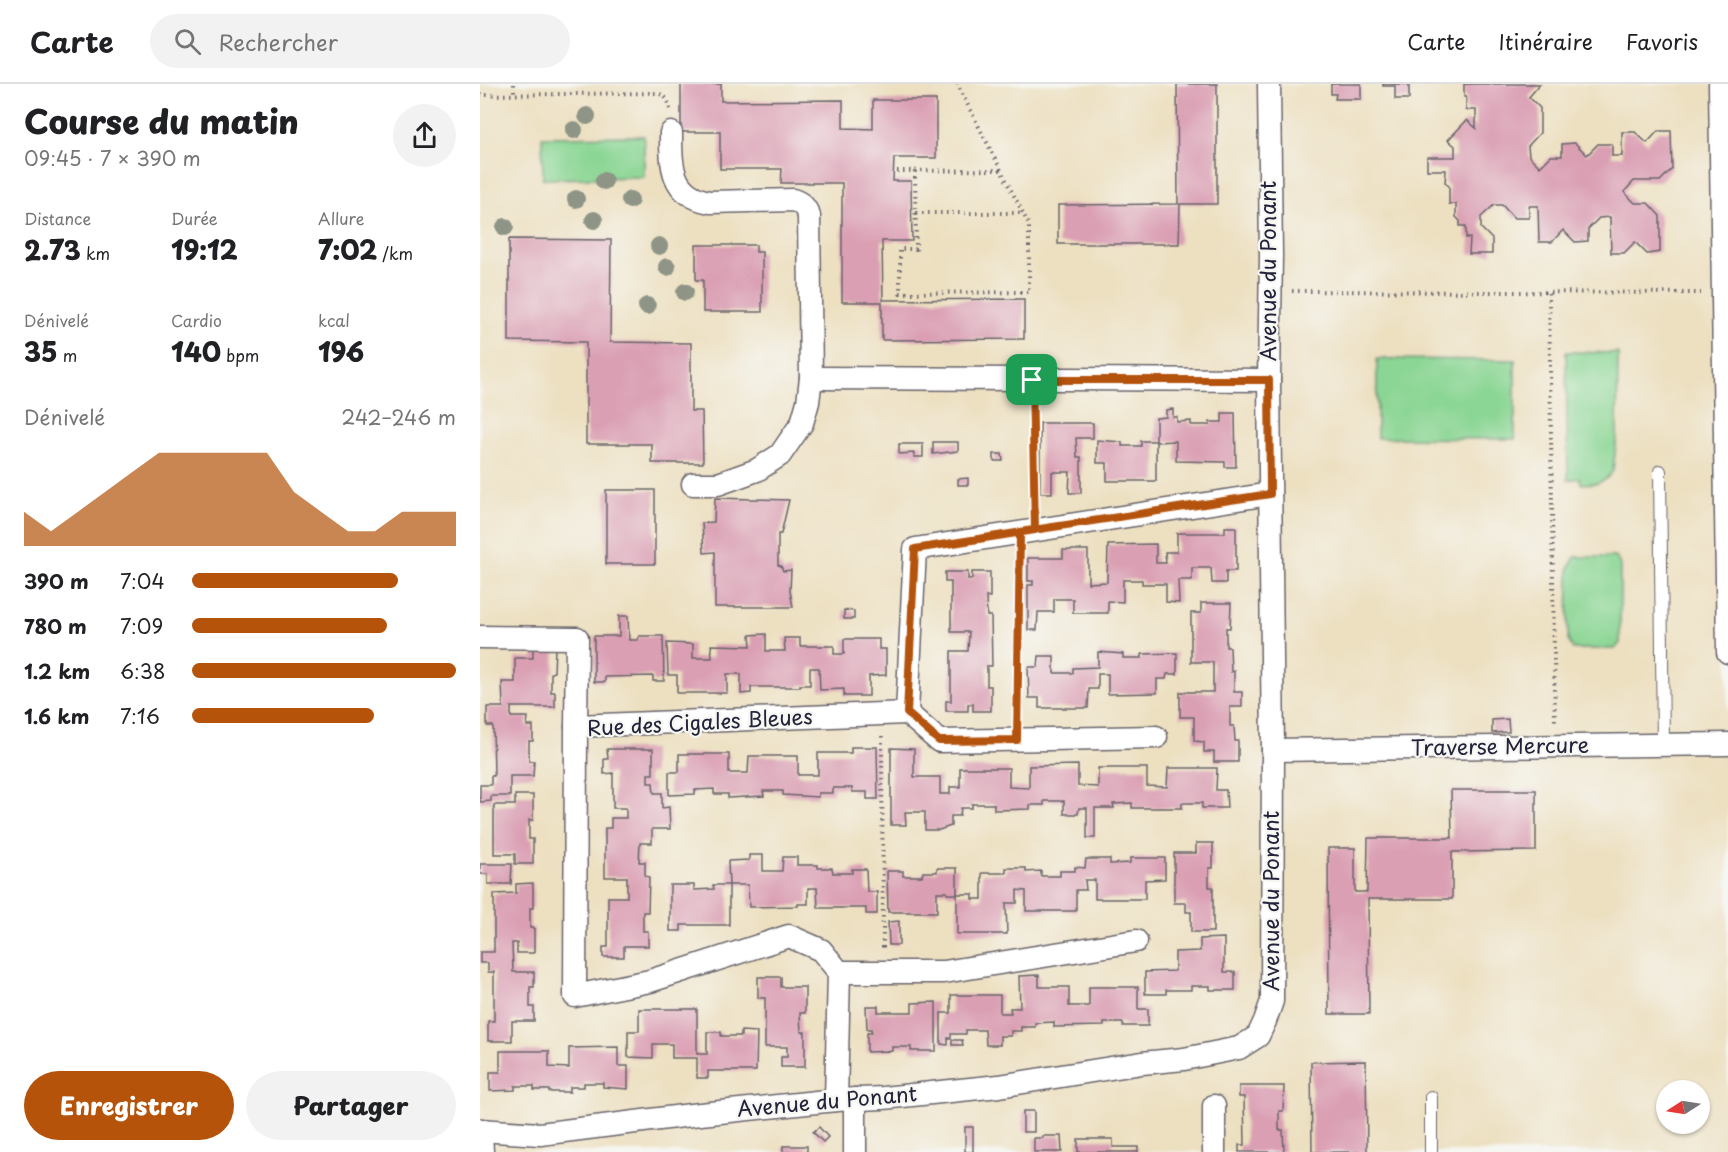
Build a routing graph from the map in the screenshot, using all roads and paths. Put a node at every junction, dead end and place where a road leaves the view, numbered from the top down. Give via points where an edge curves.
1 (513, 84) edge
2 (957, 84) edge
3 (1269, 84) edge
4 (1720, 84) edge
5 (480, 94) edge
6 (514, 95) junction
7 (670, 133) joint
8 (1724, 141) edge
9 (1001, 170) junction
10 (897, 171) dead end
11 (915, 171) junction
12 (916, 213) junction
13 (1023, 213) junction
14 (1726, 254) edge
15 (1270, 291) junction
16 (1549, 293) junction
17 (1723, 293) junction
18 (811, 378) junction
19 (1032, 380) junction
20 (1269, 380) junction
21 (1660, 471) dead end
22 (693, 484) dead end
23 (1270, 494) junction
24 (1028, 531) junction
25 (480, 638) edge
26 (1728, 652) edge
27 (907, 713) junction
28 (882, 714) junction
29 (576, 726) junction
30 (1156, 737) dead end
31 (1017, 740) junction
32 (1663, 744) junction
33 (1728, 744) edge
34 (1555, 746) junction
35 (1273, 750) junction
36 (1136, 941) dead end
37 (839, 972) junction
38 (883, 972) junction
39 (1431, 1097) dead end
40 (845, 1099) junction
41 (1214, 1106) dead end
42 (481, 1137) edge
43 (855, 1152) edge
44 (1214, 1152) edge
45 (1431, 1152) edge

1 - 6 path
2 - 9 path
3 - 15 street, Avenue du Ponant
4 - 8 street
5 - 6 path
6 - 7 path via 663,94 670,108
7 - 18 street via 673,171 687,194 710,202 793,200 804,207 809,216
8 - 14 street
9 - 11 path
9 - 13 path
10 - 11 path
11 - 12 path
12 - 13 path
12 - 13 path via 916,249 900,249 900,293 1029,292 1029,225
14 - 17 street
15 - 16 path
15 - 20 street, Avenue du Ponant
16 - 17 path
16 - 34 path
17 - 26 street
18 - 19 street
18 - 22 street via 802,423 780,455 757,470 718,484
19 - 20 street
19 - 24 path
20 - 23 street, Avenue du Ponant
21 - 32 lane
23 - 24 street
23 - 35 street, Avenue du Ponant
24 - 27 street via 915,549
24 - 31 path
25 - 29 street via 577,638
27 - 28 street, Rue des Cigales Bleues
27 - 31 street via 939,741
28 - 29 street, Rue des Cigales Bleues
28 - 38 path
29 - 37 street, Rue des Cigales Bleues via 575,996 650,981 789,936 821,950
30 - 31 street
32 - 33 street, Traverse Mercure
32 - 34 street, Traverse Mercure
34 - 35 street, Traverse Mercure
35 - 40 street, Avenue du Ponant via 1272,1001 1258,1036 1239,1048 1184,1059 999,1086
36 - 38 street via 944,972
37 - 38 street
37 - 40 street
39 - 45 lane
40 - 42 street, Avenue du Ponant via 540,1134
40 - 43 street
41 - 44 street

